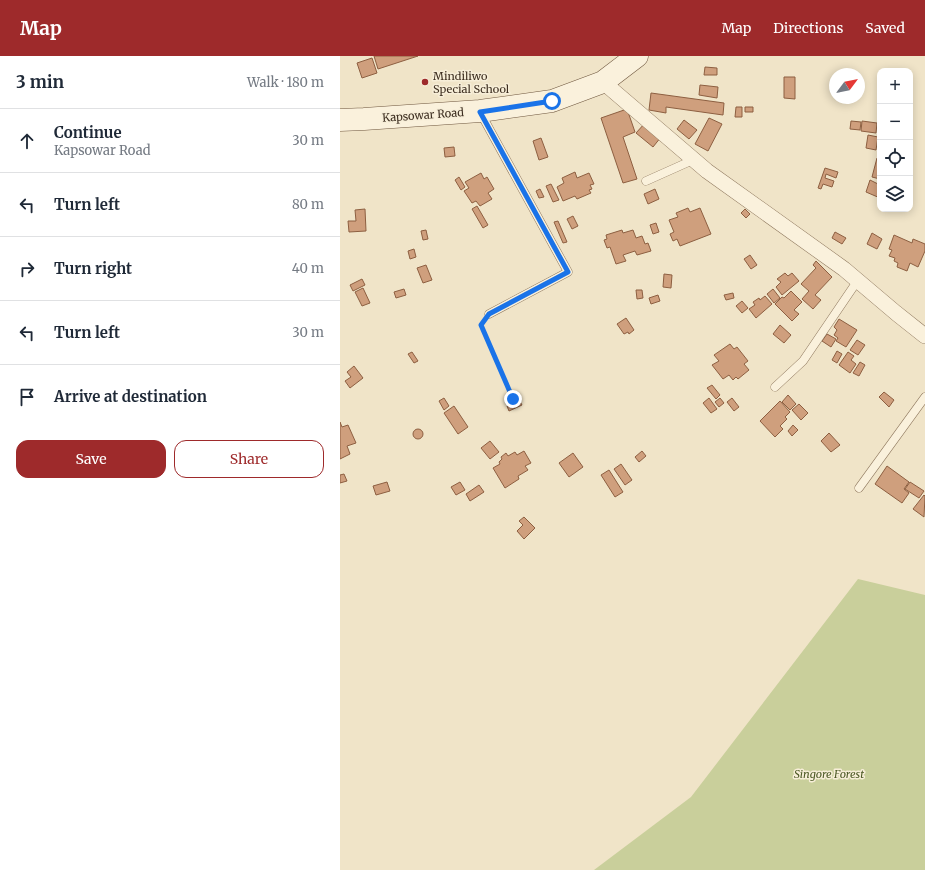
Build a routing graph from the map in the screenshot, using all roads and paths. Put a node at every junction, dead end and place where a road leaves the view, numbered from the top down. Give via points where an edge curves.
1 (630, 58) edge
2 (603, 82) junction
3 (480, 112) junction
4 (340, 120) edge
5 (694, 160) junction
6 (646, 181) dead end
7 (858, 280) junction
8 (489, 314) joint
9 (925, 336) edge
10 (775, 387) dead end
11 (925, 397) edge
12 (513, 399) dead end
13 (859, 488) dead end

1 - 2 main road, Kapsowar Road
2 - 3 main road, Kapsowar Road via 552,101
2 - 5 street
3 - 4 main road, Kapsowar Road
3 - 8 lane via 568,272
5 - 6 lane
5 - 7 street
7 - 9 street
7 - 10 lane via 803,361
8 - 12 path via 481,325
11 - 13 lane

